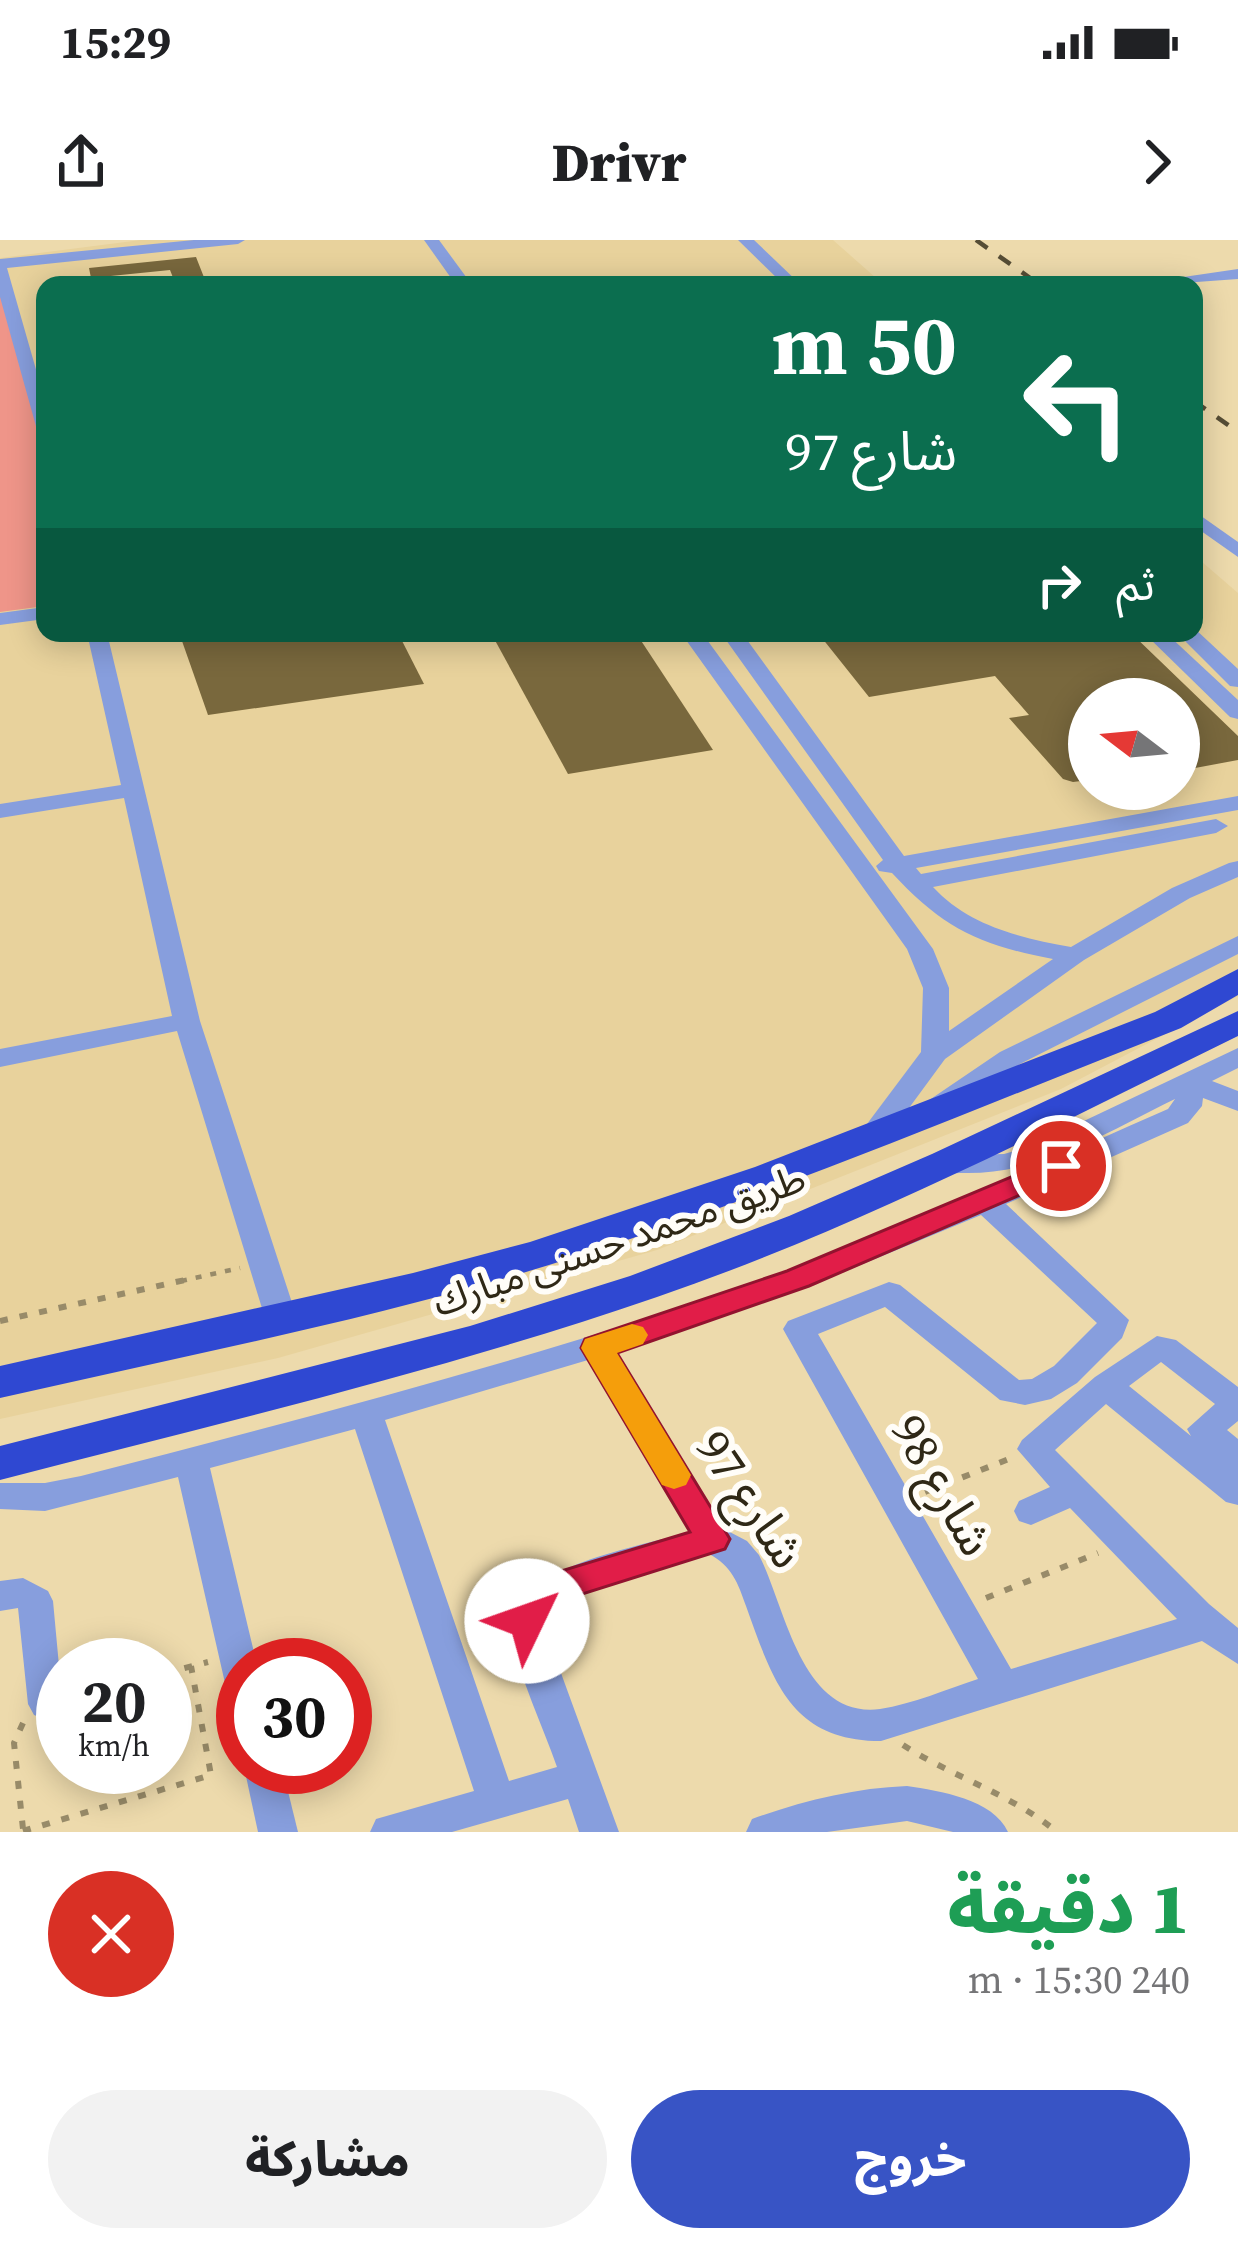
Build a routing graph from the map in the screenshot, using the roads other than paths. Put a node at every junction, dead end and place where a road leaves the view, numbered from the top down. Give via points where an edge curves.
1 (165, 240) edge
2 (412, 240) edge
3 (431, 240) edge
4 (745, 240) edge
5 (770, 240) edge
6 (228, 241) edge
7 (1, 257) edge
8 (1238, 274) edge
9 (437, 276) edge
10 (457, 276) edge
11 (783, 276) edge
12 (807, 276) edge
13 (1203, 279) edge
14 (36, 397) edge
15 (1203, 524) edge
16 (1238, 551) edge
17 (36, 614) edge
18 (0, 619) edge
19 (99, 642) edge
20 (698, 642) edge
21 (735, 642) edge
22 (738, 642) edge
23 (1164, 642) edge
24 (1197, 642) edge
25 (707, 655) junction
26 (1238, 681) edge
27 (1238, 712) edge
28 (132, 790) junction
29 (1238, 803) edge
30 (0, 811) edge
31 (1238, 822) edge
32 (1238, 868) edge
33 (864, 870) junction
34 (906, 873) junction
35 (1238, 944) edge
36 (1075, 955) junction
37 (1238, 980) edge
38 (187, 1021) junction
39 (1238, 1022) edge
40 (935, 1053) junction
41 (1238, 1057) edge
42 (0, 1058) edge
43 (1192, 1082) junction
44 (1238, 1102) edge
45 (918, 1118) junction
46 (874, 1135) junction
47 (946, 1163) junction
48 (983, 1200) junction
49 (281, 1318) junction
50 (597, 1348) junction
51 (0, 1382) edge
52 (1106, 1386) junction
53 (368, 1415) junction
54 (1238, 1459) edge
55 (191, 1460) junction
56 (0, 1463) edge
57 (1074, 1490) junction
58 (1238, 1492) edge
59 (0, 1496) edge
60 (1030, 1511) dead end
61 (712, 1539) junction
62 (0, 1596) edge
63 (1196, 1615) junction
64 (39, 1638) edge
65 (233, 1638) edge
66 (1238, 1649) edge
67 (1004, 1689) junction
68 (580, 1778) junction
69 (269, 1794) edge
70 (496, 1802) junction
71 (278, 1832) edge
72 (390, 1832) edge
73 (599, 1832) edge
74 (766, 1832) edge
75 (988, 1832) edge

1 - 7 street
2 - 9 street
3 - 10 street
4 - 11 street
5 - 12 street
6 - 7 street
7 - 14 street
8 - 13 street
15 - 16 street
17 - 18 street
19 - 28 street
20 - 25 street
21 - 25 street
22 - 34 street
23 - 27 street
24 - 26 street
25 - 33 street
28 - 30 street
28 - 38 street
29 - 34 street
31 - 34 street
32 - 36 street
33 - 34 street
33 - 40 street via 928,965 936,988
34 - 36 street via 936,905 982,934
35 - 45 street via 1010,1058
36 - 40 street
37 - 45 highway, طريق محمد حسنى مبارك via 1168,1020
38 - 42 street
38 - 49 street
39 - 47 highway, طريق محمد حسنى مبارك
40 - 46 street
41 - 43 street
43 - 44 street
43 - 47 street via 1039,1154 1004,1164
43 - 48 street via 1178,1116
45 - 46 highway, طريق محمد حسنى مبارك
46 - 49 highway, طريق محمد حسنى مبارك via 559,1248
47 - 56 highway, طريق محمد حسنى مبارك via 704,1263 472,1341
48 - 50 street via 798,1279
48 - 67 street, شارع 98 via 1114,1320 1043,1391 1011,1391 889,1293 799,1329
49 - 51 highway, طريق محمد حسنى مبارك
50 - 53 street
50 - 61 street, شارع 97
52 - 54 street via 1157,1348 1167,1350 1234,1401 1204,1430
52 - 57 street via 1034,1449
52 - 58 street
53 - 55 street
53 - 70 street
55 - 59 street via 45,1497
55 - 65 street
57 - 60 street
57 - 63 street
61 - 67 street, شارع 97 via 747,1565 806,1702 840,1725 881,1725
61 - 68 street via 554,1588 529,1611 528,1631
62 - 64 street via 35,1600
63 - 66 street
63 - 67 street via 1192,1631
68 - 70 street
68 - 73 street
69 - 71 street
70 - 72 street
74 - 75 street via 893,1802 936,1807

